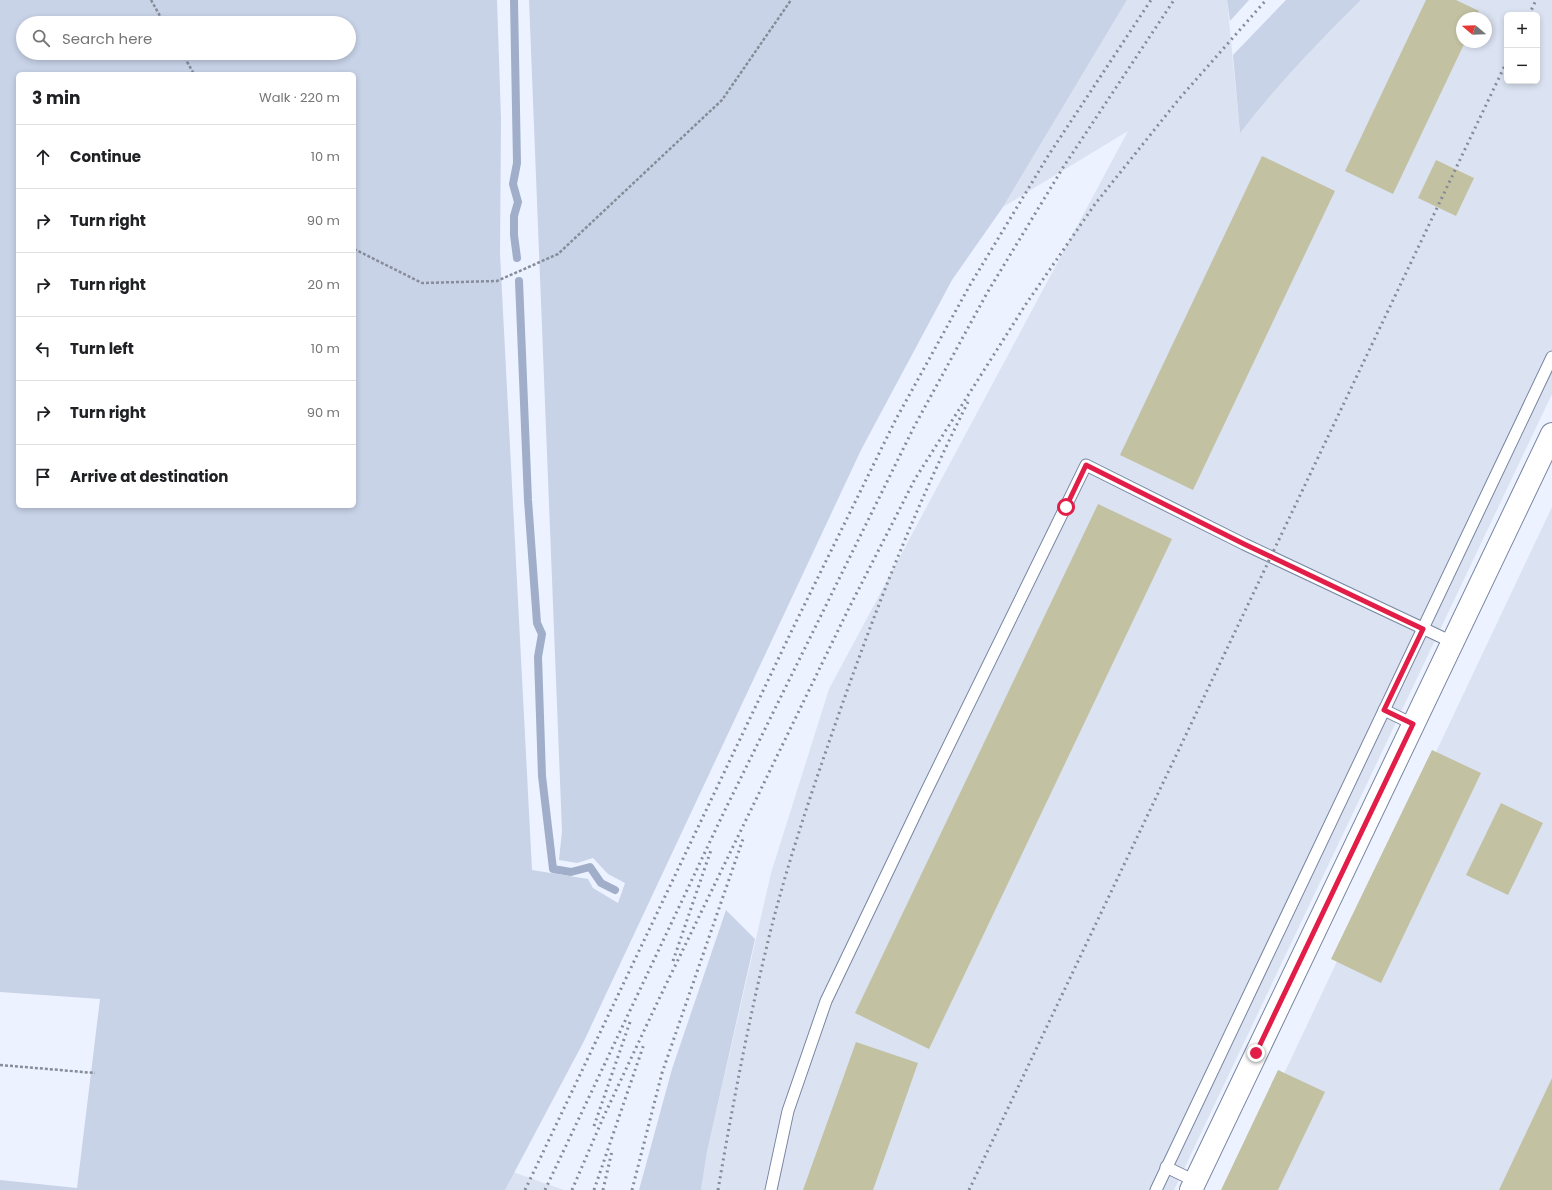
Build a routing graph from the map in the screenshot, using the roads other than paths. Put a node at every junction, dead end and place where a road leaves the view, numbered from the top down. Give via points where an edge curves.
1 (1552, 357) edge
2 (1552, 434) edge
3 (1423, 629) junction
4 (1452, 642) junction
5 (1384, 710) junction
6 (1413, 724) junction
7 (1166, 1167) junction
8 (1193, 1186) edge
9 (771, 1190) edge
10 (1156, 1190) edge

1 - 3 lane
2 - 4 street
3 - 4 lane
3 - 5 lane
3 - 9 lane via 1086,465 826,1000 788,1111
4 - 6 street
5 - 6 lane
5 - 7 lane
6 - 8 street
7 - 8 lane
7 - 10 lane

